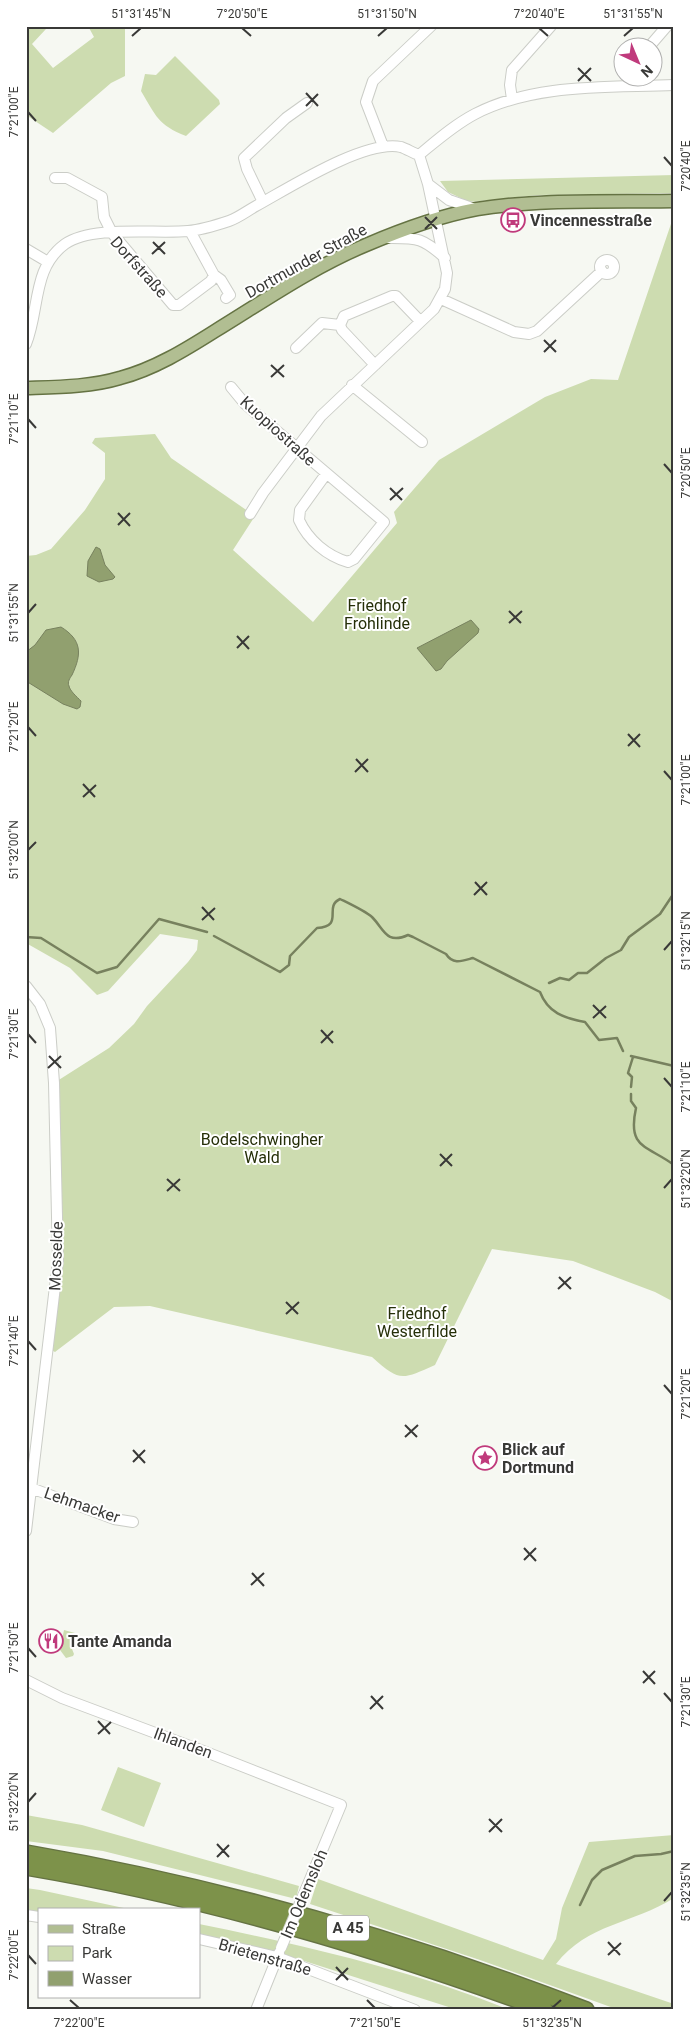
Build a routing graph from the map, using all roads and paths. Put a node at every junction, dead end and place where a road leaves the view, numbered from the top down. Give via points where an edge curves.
1 (430, 26) edge
2 (551, 26) edge
3 (667, 26) edge
4 (657, 38) edge
5 (612, 85) edge
6 (512, 99) junction
7 (307, 103) dead end
8 (382, 146) junction
9 (419, 155) junction
10 (55, 178) dead end
11 (428, 184) junction
12 (674, 201) edge
13 (263, 202) junction
14 (477, 209) junction
15 (436, 220) junction
16 (190, 231) junction
17 (112, 233) junction
18 (383, 238) junction
19 (26, 249) edge
20 (445, 258) junction
21 (48, 262) junction
22 (602, 271) dead end
23 (214, 275) junction
24 (226, 298) dead end
25 (441, 298) junction
26 (420, 321) junction
27 (340, 324) junction
28 (26, 344) edge
29 (296, 348) dead end
30 (375, 364) junction
31 (352, 385) junction
32 (231, 387) dead end
33 (26, 388) edge
34 (422, 442) dead end
35 (296, 448) junction
36 (326, 474) junction
37 (250, 514) dead end
38 (26, 986) edge
39 (31, 1488) junction
40 (133, 1522) dead end
41 (26, 1531) edge
42 (26, 1680) edge
43 (341, 1805) joint
44 (26, 1853) edge
45 (26, 1867) edge
46 (200, 1938) edge
47 (279, 1953) junction
48 (256, 2010) edge
49 (415, 2010) edge
50 (546, 2010) edge
51 (586, 2010) edge

1 - 8 street via 373,81 366,102
2 - 6 street via 512,70
3 - 4 street
5 - 6 street
6 - 9 street via 474,114
7 - 13 street via 286,118 244,158
8 - 9 street via 401,147
8 - 13 street via 348,157
9 - 11 street
10 - 17 street via 67,178 102,197 104,217
11 - 14 street via 449,200
11 - 15 street
12 - 14 main road, Dortmunder Straße
13 - 16 street via 231,220
14 - 15 main road, Dortmunder Straße
15 - 18 main road, Dortmunder Straße
15 - 20 street
16 - 17 street
16 - 23 street
17 - 21 street, Dorfstraße via 80,236 65,244
17 - 23 street, Dorfstraße via 173,305 179,305 211,281
18 - 20 street via 424,241
18 - 33 main road, Dortmunder Straße via 325,266 140,372 99,383
19 - 21 street
20 - 25 street via 447,281
21 - 28 street, Dorfstraße via 39,281
22 - 25 street via 529,334 514,332
23 - 24 street via 230,295
25 - 26 street
26 - 27 street via 402,300 392,296 344,316
26 - 30 street
27 - 29 street via 322,323
27 - 30 street
30 - 31 street
31 - 34 street
31 - 35 street via 321,416
32 - 35 street, Kuopiostraße via 245,404
35 - 36 street, Kuopiostraße
35 - 37 street
36 - 36 street, Kuopiostraße via 300,510 299,520 310,538 336,559 348,562 384,522
38 - 39 street, Mosselde via 40,1004 50,1028 59,1238
39 - 40 street, Lehmacker via 114,1519
39 - 41 street, Mosselde
42 - 43 street, Ihlanden via 62,1698
43 - 47 street, Im Odemsloh, bridge
44 - 51 highway, A 45 via 194,1887 324,1921 444,1958
45 - 50 highway, A 45 via 154,1892 311,1932 437,1971
46 - 47 street, Brietenstraße
47 - 48 street, Im Odemsloh
47 - 49 street, Brietenstraße

